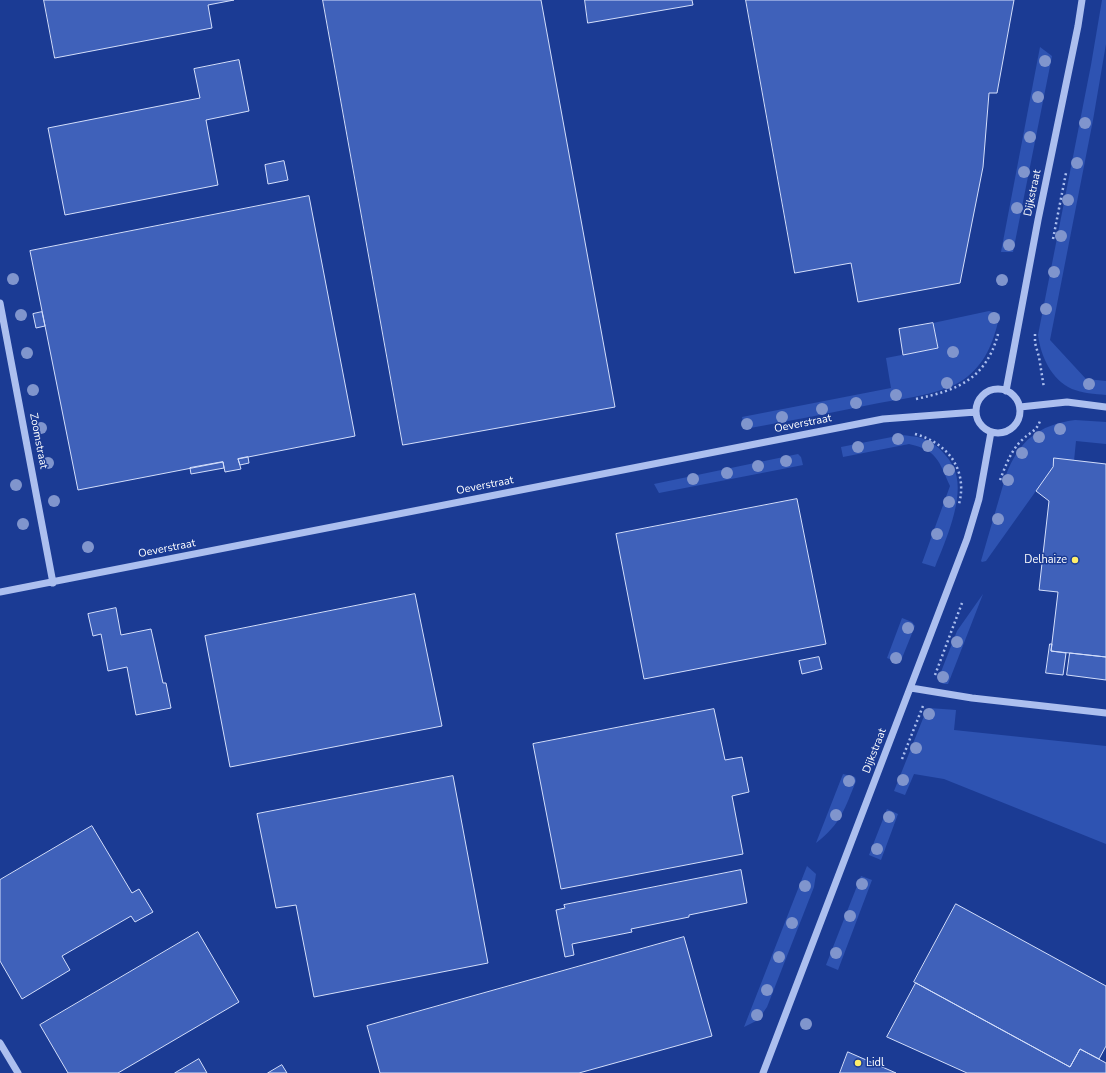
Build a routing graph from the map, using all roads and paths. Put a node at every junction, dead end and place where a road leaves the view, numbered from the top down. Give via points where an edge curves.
1 (1082, 0) edge
2 (0, 303) edge
3 (999, 332) dead end
4 (1006, 391) junction
5 (914, 399) dead end
6 (1020, 407) junction
7 (1106, 407) edge
8 (976, 412) junction
9 (991, 432) junction
10 (914, 433) dead end
11 (957, 510) dead end
12 (53, 583) junction
13 (0, 592) edge
14 (911, 688) junction
15 (1106, 713) edge
16 (0, 1043) edge
17 (18, 1073) edge
18 (763, 1073) edge

1 - 4 street, Dijkstraat
2 - 12 street, Zoomstraat
3 - 5 path via 989,358 971,379 937,394
4 - 6 street via 1012,394
4 - 8 street via 999,389 985,393 977,405
6 - 7 street via 1067,402
6 - 9 street via 1018,422 1013,427 1002,433
8 - 9 street via 980,425
8 - 12 street, Oeverstraat via 883,419
9 - 14 street, Dijkstraat via 979,499 967,539
10 - 11 path via 934,441 946,451 959,470 961,484
12 - 13 street, Oeverstraat
14 - 15 street via 972,698
14 - 18 street, Dijkstraat
16 - 17 street

